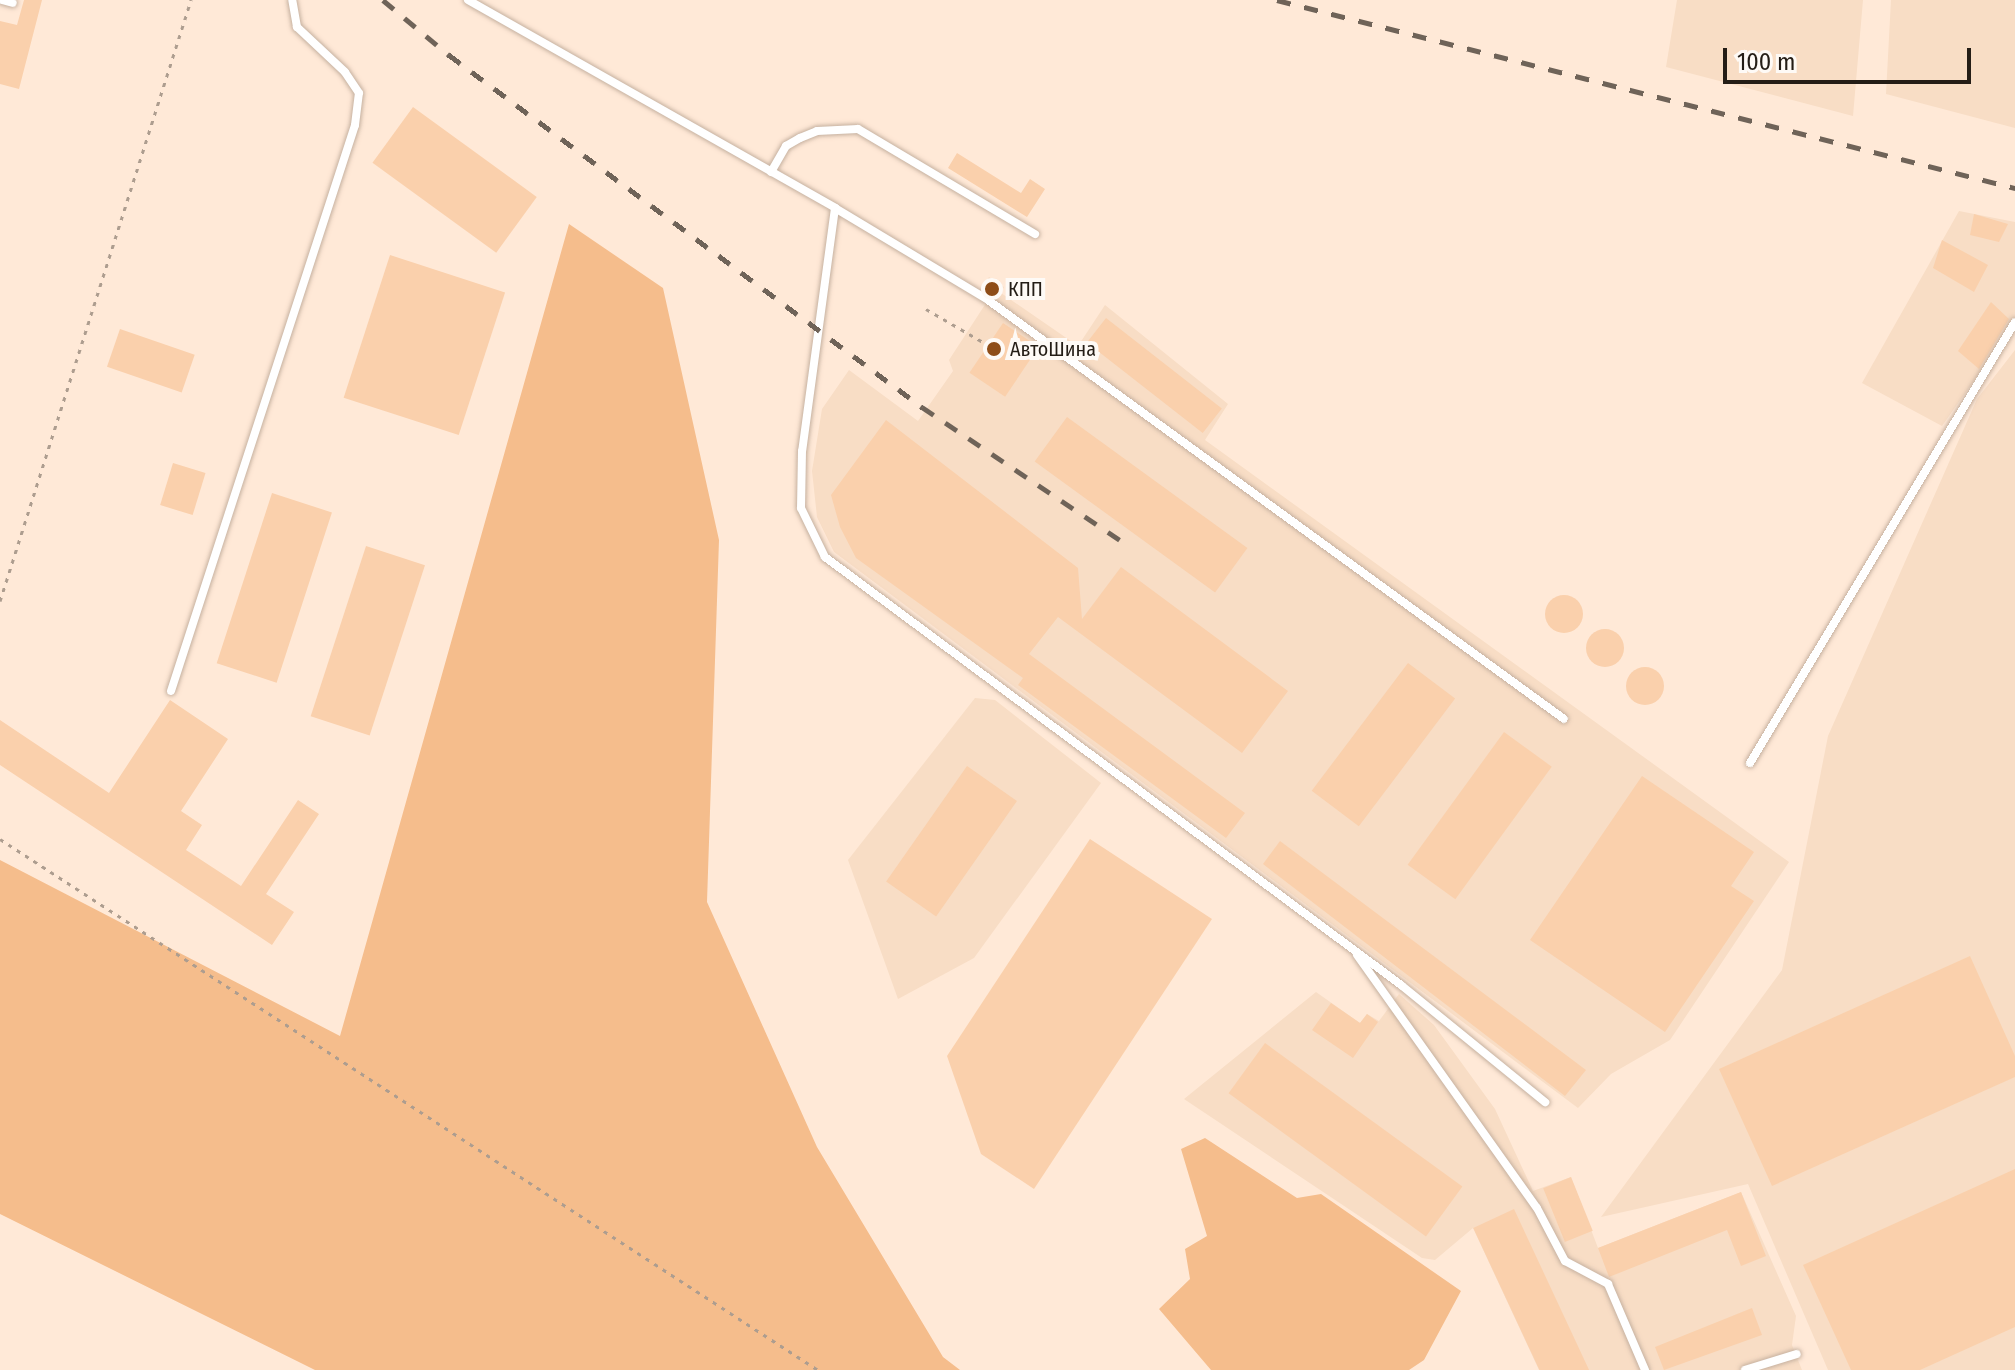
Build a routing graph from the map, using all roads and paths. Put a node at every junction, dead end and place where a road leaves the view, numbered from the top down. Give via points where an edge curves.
1 (2, 0) edge
2 (191, 0) edge
3 (292, 0) edge
4 (468, 0) edge
5 (13, 3) dead end
6 (771, 172) junction
7 (835, 208) junction
8 (1035, 234) dead end
9 (926, 309) dead end
10 (2015, 322) edge
11 (988, 345) dead end
12 (0, 601) edge
13 (171, 691) dead end
14 (1564, 719) dead end
15 (1750, 763) dead end
16 (0, 839) edge
17 (1355, 951) junction
18 (1545, 1102) dead end
19 (1797, 1354) dead end
20 (818, 1370) edge
21 (1645, 1370) edge
22 (1745, 1370) edge

1 - 5 lane
2 - 12 path
3 - 13 lane via 297,27 345,72 359,93 355,125
4 - 6 lane
6 - 7 lane
6 - 8 lane via 786,146 800,138 817,131 858,129
7 - 14 lane via 1001,309
7 - 17 lane via 802,451 801,508 825,557
9 - 11 path
10 - 15 lane
16 - 20 path
17 - 18 lane
17 - 21 lane via 1537,1208 1565,1261 1608,1284
19 - 22 lane

